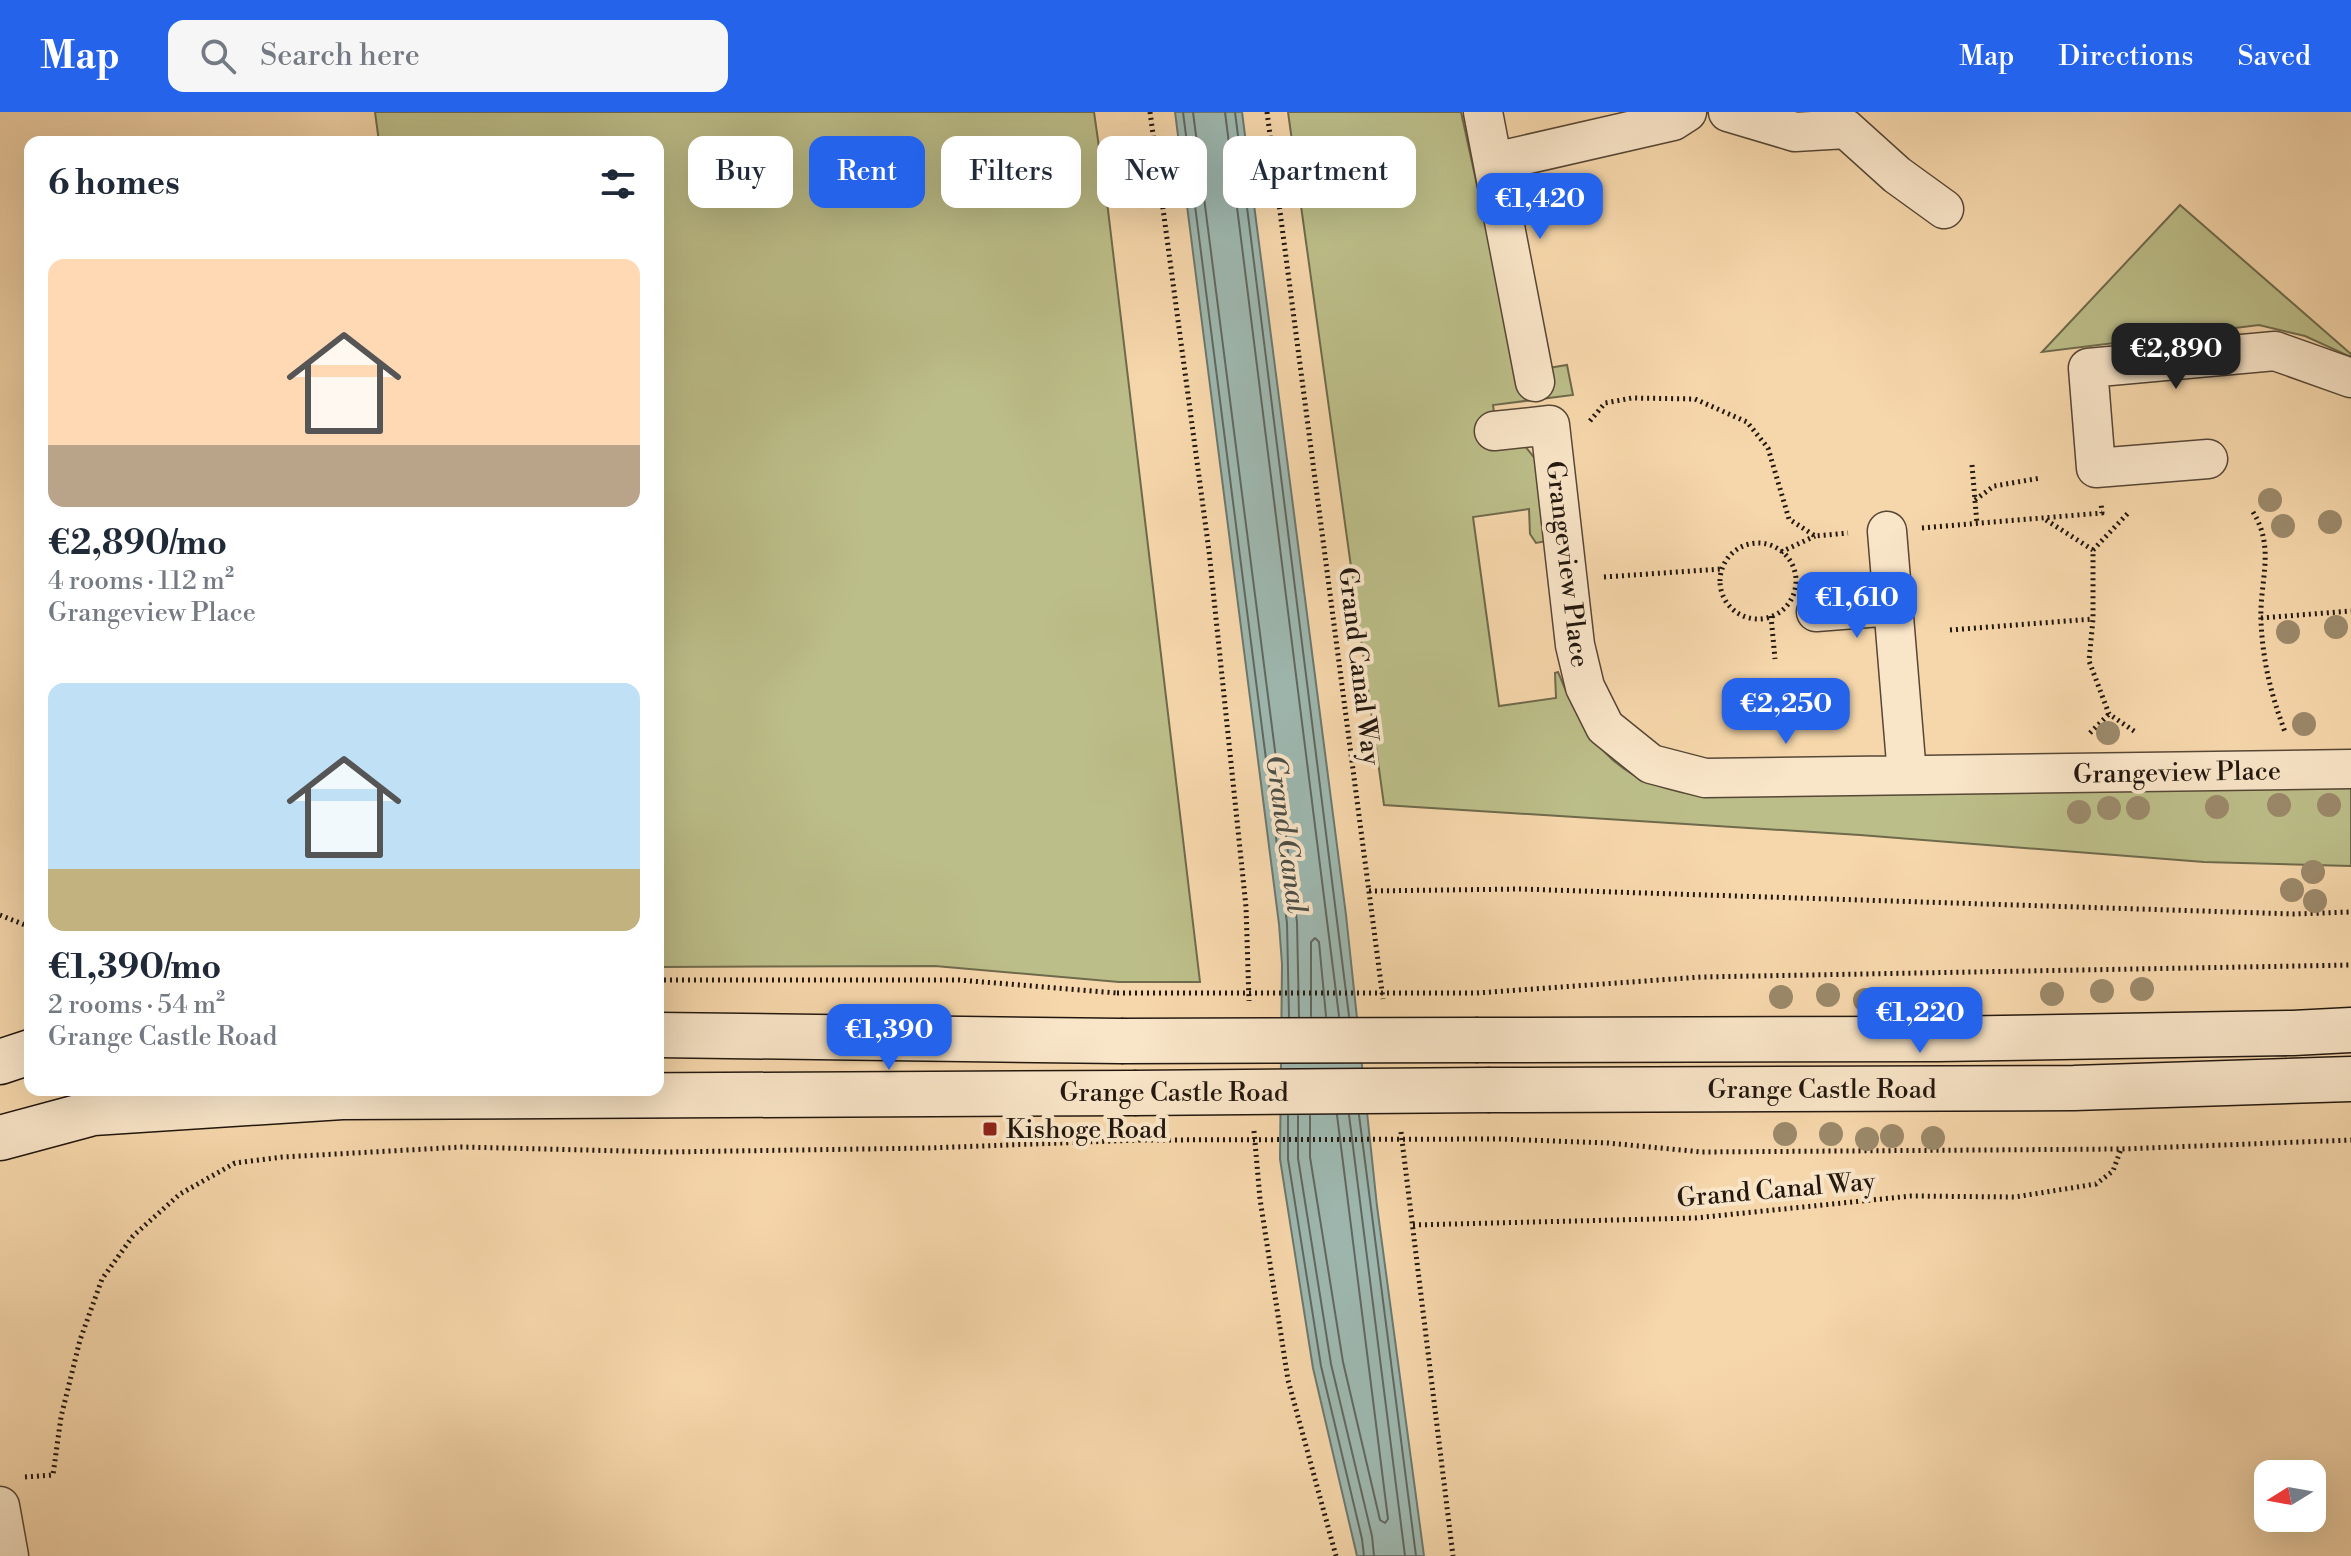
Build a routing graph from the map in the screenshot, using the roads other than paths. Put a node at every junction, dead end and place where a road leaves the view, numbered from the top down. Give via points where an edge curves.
1 (1483, 112) edge
2 (1687, 112) edge
3 (1728, 112) edge
4 (1494, 162) junction
5 (1944, 209) dead end
6 (2351, 378) edge
7 (1535, 382) dead end
8 (1494, 431) dead end
9 (2208, 459) dead end
10 (1887, 531) road end
11 (1893, 606) junction
12 (1816, 612) dead end
13 (2351, 769) edge
14 (1907, 775) junction
15 (2351, 1030) edge
16 (664, 1035) edge
17 (24, 1054) edge
18 (0, 1062) edge
19 (2351, 1079) edge
20 (664, 1095) edge
21 (540, 1096) edge
22 (0, 1138) edge
23 (7, 1492) edge
24 (9, 1556) edge

1 - 4 street
2 - 4 street via 1673,121
3 - 5 street via 1795,132 1846,129
4 - 7 street
6 - 9 street via 2275,351 2088,368 2096,468
8 - 14 street, Grangeview Place via 1550,425 1575,645 1585,687 1605,727 1651,764 1705,778
10 - 11 street
11 - 12 street
11 - 14 street
13 - 14 street, Grangeview Place
15 - 16 main road, Grange Castle Road, bridge via 1939,1039 1121,1041
17 - 18 main road
19 - 20 main road, Grange Castle Road, bridge via 2058,1089
21 - 22 main road, Grange Castle Road, bridge via 342,1097 93,1113
23 - 24 street

